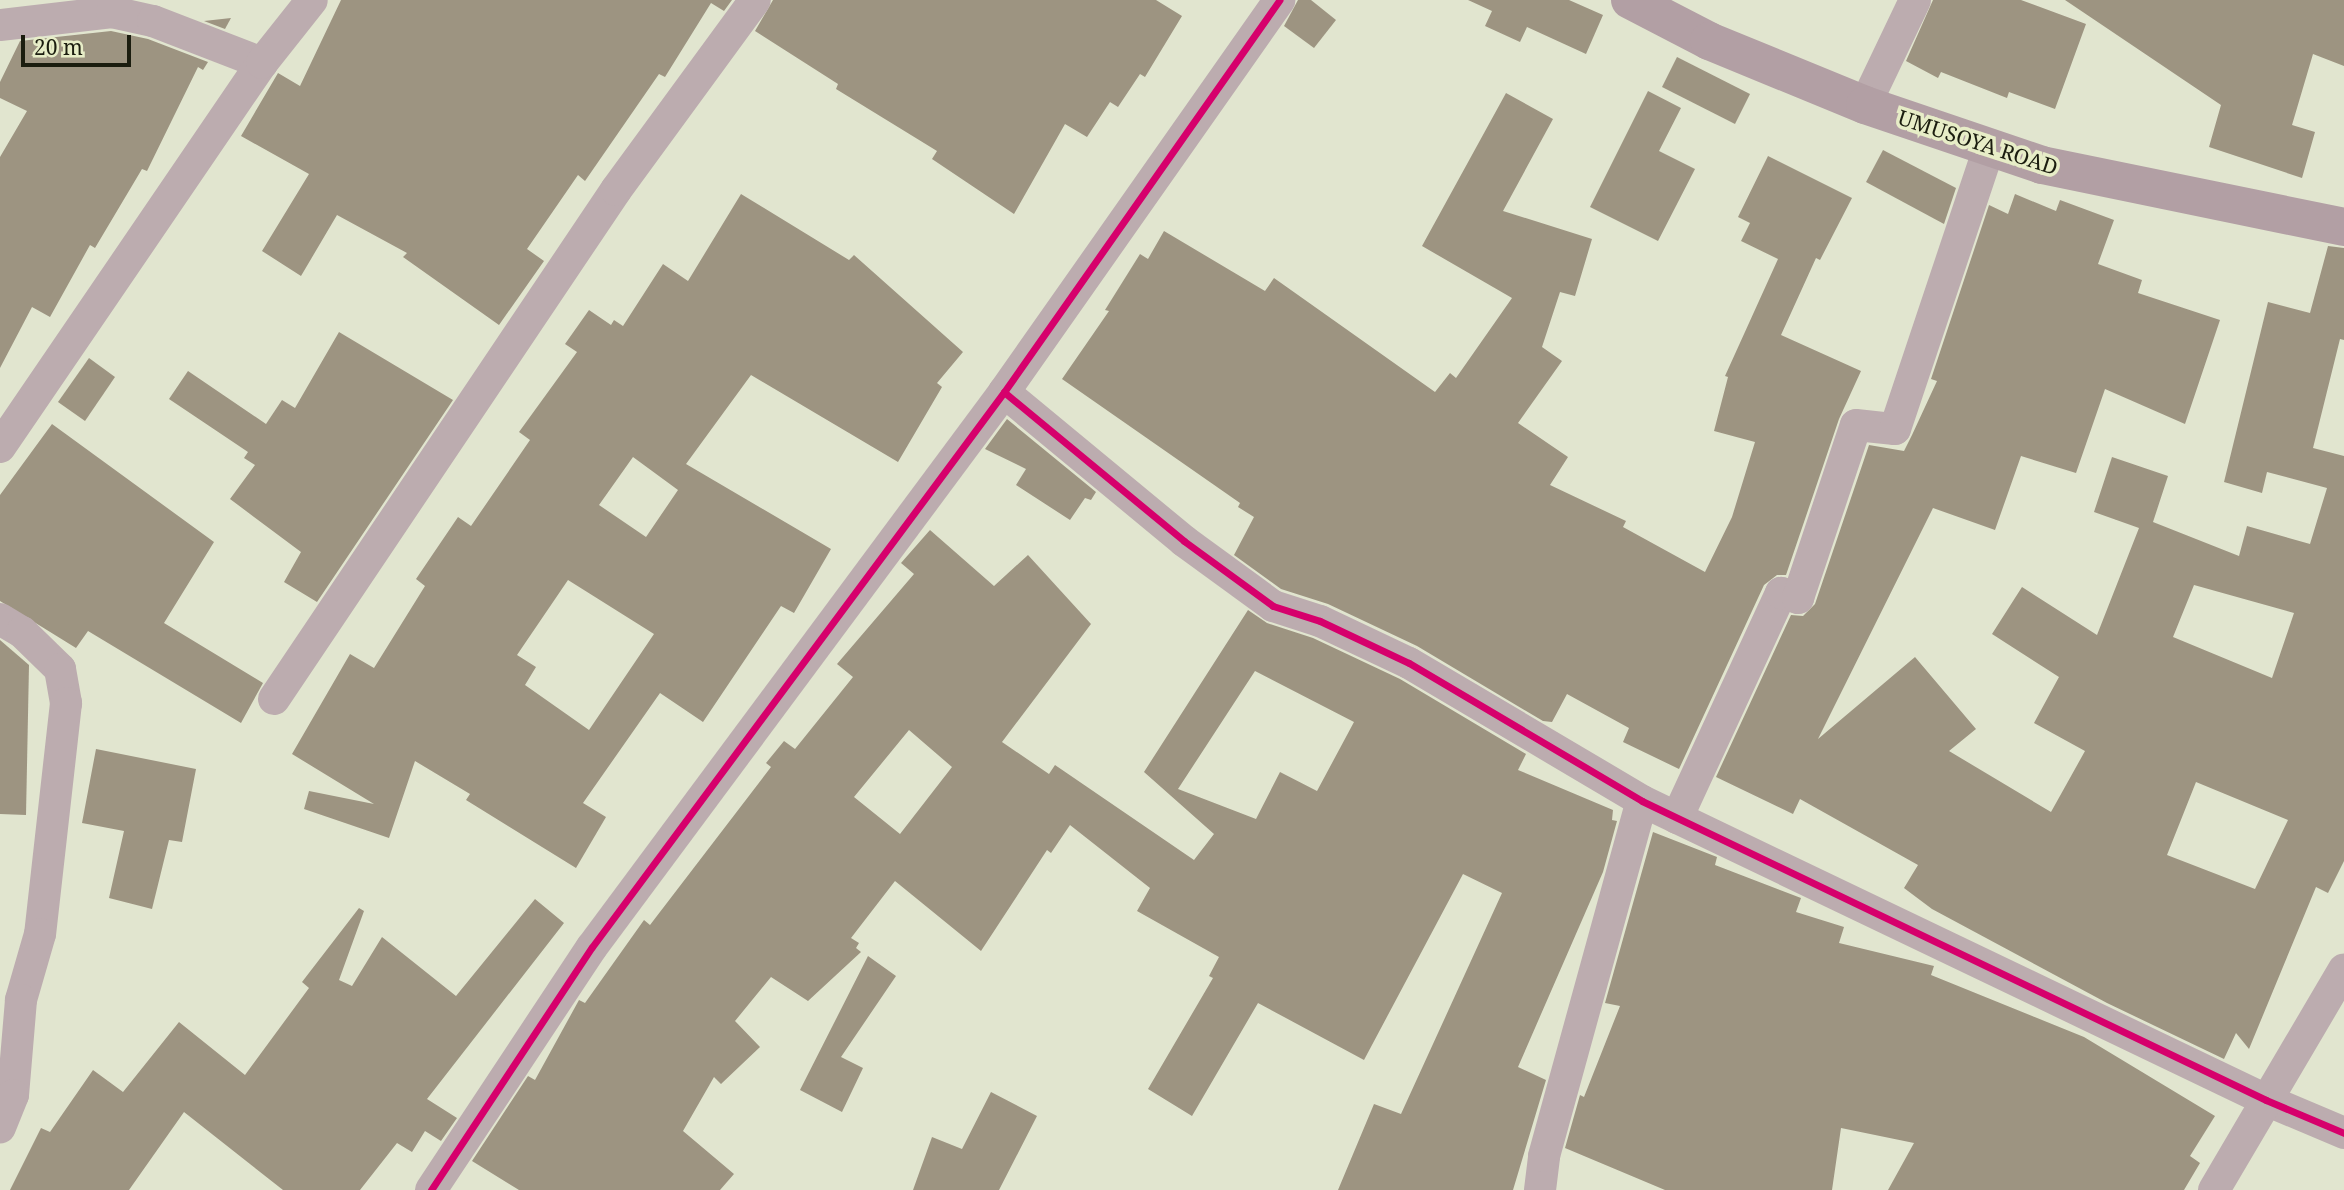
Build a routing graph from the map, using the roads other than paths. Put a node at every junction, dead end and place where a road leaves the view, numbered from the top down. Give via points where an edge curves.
1 (312, 0) edge
2 (755, 0) edge
3 (1280, 0) edge
4 (1630, 0) edge
5 (1914, 0) edge
6 (0, 25) edge
7 (262, 63) junction
8 (1865, 105) junction
9 (1989, 148) junction
10 (2344, 227) edge
11 (1004, 392) junction
12 (0, 447) edge
13 (0, 619) edge
14 (274, 699) dead end
15 (1642, 801) junction
16 (1677, 818) junction
17 (2344, 969) edge
18 (2266, 1100) junction
19 (0, 1128) edge
20 (2344, 1133) edge
21 (431, 1190) edge
22 (1540, 1190) edge
23 (2214, 1190) edge

1 - 7 street
2 - 14 street via 616,190
3 - 11 street
4 - 8 main road, UMUSOYA ROAD via 1709,41
5 - 8 street
6 - 7 street via 112,12 153,20
7 - 12 street
8 - 9 main road, UMUSOYA ROAD
9 - 10 main road, UMUSOYA ROAD via 2042,166
9 - 16 street via 1895,429 1856,425 1798,598 1781,593
11 - 15 street via 1184,541 1273,606 1320,621 1409,663
11 - 21 street via 592,947
13 - 19 street via 22,632 60,669 66,704 40,934 21,1000 13,1095
15 - 16 street
15 - 22 street via 1544,1156
16 - 18 street
17 - 18 street
18 - 20 street
18 - 23 street

